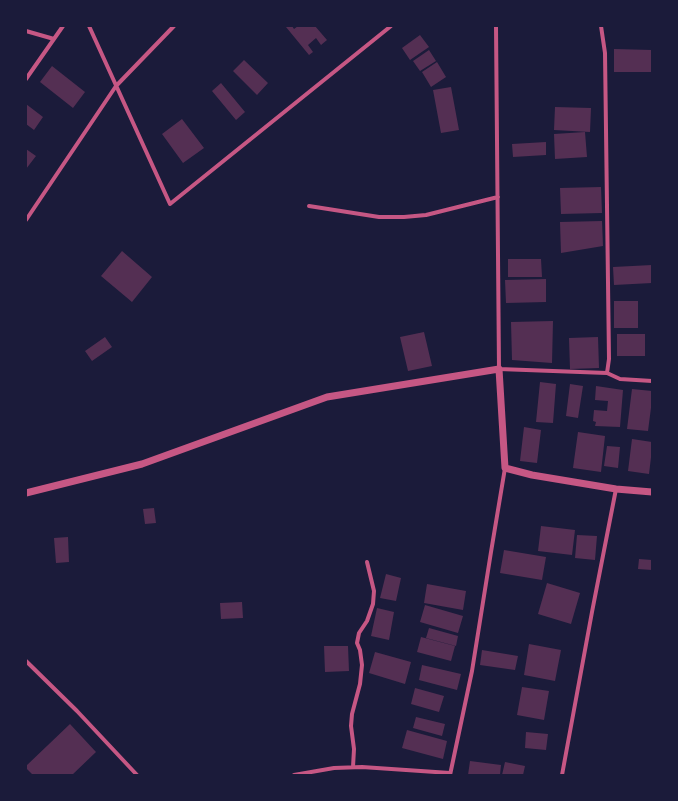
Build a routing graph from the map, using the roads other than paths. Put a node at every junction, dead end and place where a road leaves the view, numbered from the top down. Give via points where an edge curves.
1 (63, 26) edge
2 (89, 26) edge
3 (174, 26) edge
4 (391, 26) edge
5 (496, 26) edge
6 (601, 26) edge
7 (26, 31) edge
8 (54, 39) junction
9 (26, 79) edge
10 (116, 86) junction
11 (498, 197) junction
12 (309, 206) dead end
13 (26, 220) edge
14 (500, 369) junction
15 (607, 373) junction
16 (652, 381) edge
17 (506, 468) junction
18 (616, 489) junction
19 (652, 492) edge
20 (26, 493) edge
21 (367, 562) dead end
22 (26, 661) edge
23 (353, 767) junction
24 (450, 774) edge
25 (137, 775) edge
26 (294, 775) edge
27 (562, 775) edge

1 - 8 street
2 - 10 street
3 - 10 street
4 - 10 street via 170,204
5 - 11 street
6 - 15 street via 605,53 610,359
7 - 8 street
8 - 9 street
10 - 13 street
11 - 12 street via 426,215 404,217 379,217
11 - 14 street
14 - 15 street
14 - 17 street
14 - 20 street via 327,397 142,464
15 - 16 street via 620,379
17 - 18 street
17 - 24 street via 472,671
18 - 19 street
18 - 27 street
21 - 23 street via 374,590 373,604 357,643 362,665 352,714
22 - 25 street
23 - 24 street
23 - 26 street

